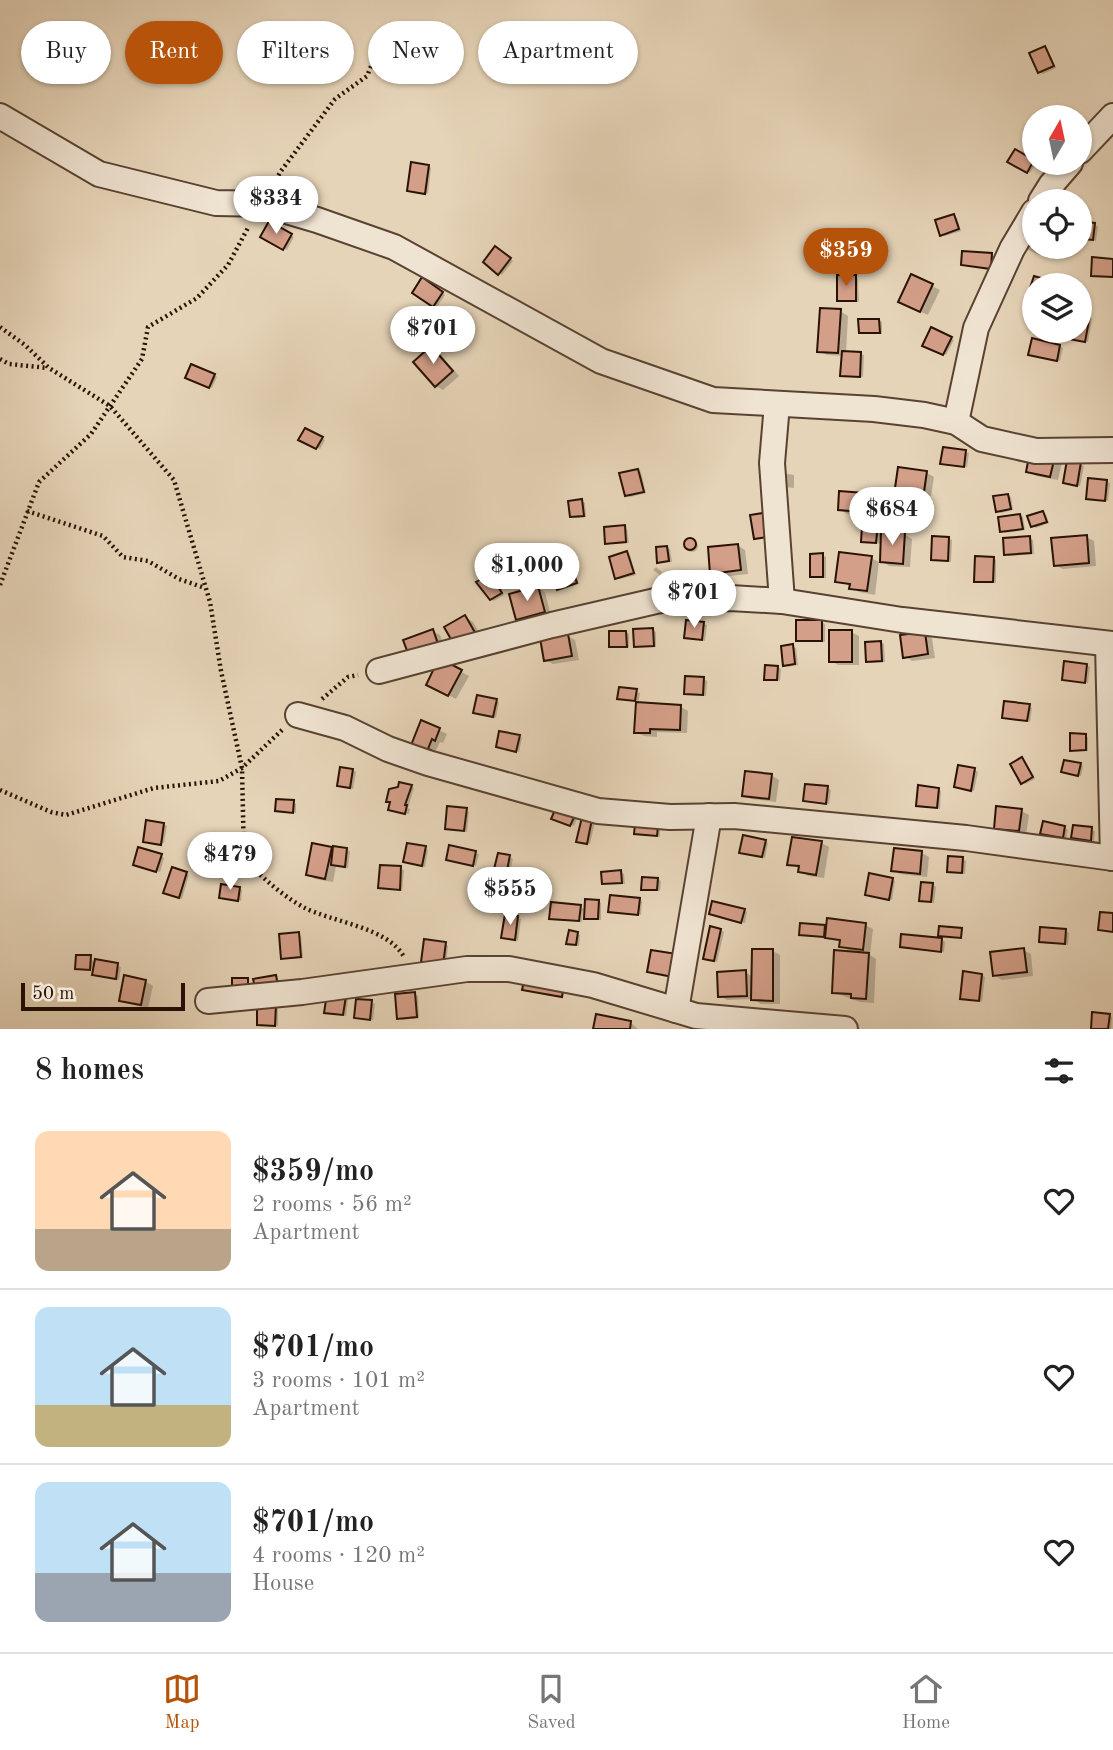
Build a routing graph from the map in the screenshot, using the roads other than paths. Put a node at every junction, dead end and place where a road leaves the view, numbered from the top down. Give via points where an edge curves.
1 (0, 116) edge
2 (1113, 116) edge
3 (1092, 138) edge
4 (1060, 175) edge
5 (1048, 189) edge
6 (1022, 232) edge
7 (777, 404) junction
8 (956, 422) junction
9 (1113, 450) edge
10 (782, 601) junction
11 (1110, 644) edge
12 (379, 671) road end
13 (298, 715) road end
14 (709, 816) junction
15 (1113, 858) edge
16 (208, 1001) dead end
17 (686, 1018) edge
18 (845, 1029) edge

1 - 7 street via 99,174 216,203 263,204 394,247 601,361 713,400
2 - 3 street
4 - 5 street
6 - 8 street via 976,328
7 - 8 street via 874,409
7 - 10 street via 772,463
8 - 9 street via 982,439 1035,451
10 - 11 street
10 - 12 street via 660,600
11 - 15 street
13 - 14 street via 345,728 428,764 597,811
14 - 15 street via 965,838
14 - 17 street
16 - 17 street via 467,969 509,969 593,985
17 - 18 street

